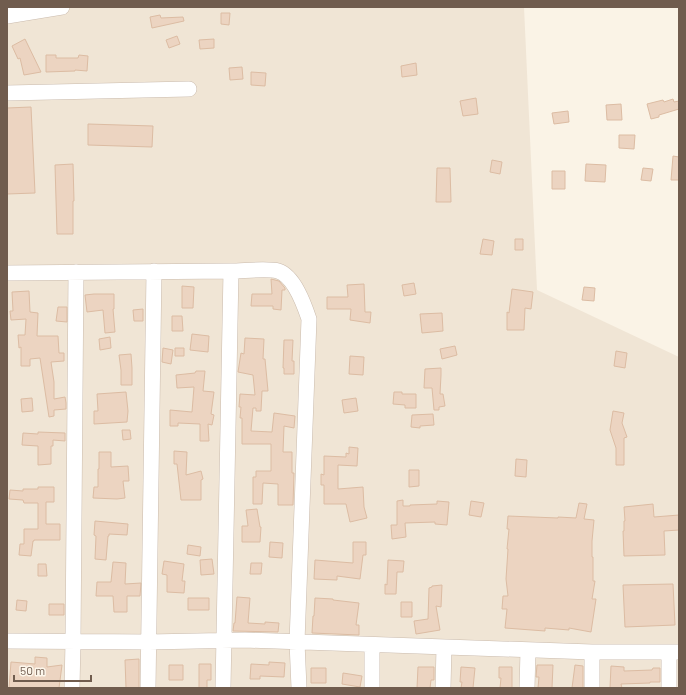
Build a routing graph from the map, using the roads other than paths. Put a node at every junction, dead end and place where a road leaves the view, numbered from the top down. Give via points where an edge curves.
1 (62, 7) edge
2 (7, 16) edge
3 (189, 89) dead end
4 (7, 93) edge
5 (154, 271) junction
6 (231, 271) junction
7 (76, 272) junction
8 (7, 273) edge
9 (7, 641) edge
10 (73, 641) junction
11 (224, 641) junction
12 (149, 642) junction
13 (297, 642) junction
14 (372, 645) junction
15 (444, 647) junction
16 (528, 650) junction
17 (592, 652) junction
18 (674, 652) edge
19 (72, 688) edge
20 (148, 688) edge
21 (223, 688) edge
22 (299, 688) edge
23 (372, 688) edge
24 (443, 688) edge
25 (527, 688) edge
26 (592, 688) edge
27 (669, 688) edge

1 - 2 street
3 - 4 street
5 - 6 street
5 - 7 street
5 - 12 street
6 - 11 street
6 - 13 street via 278,271 290,279 309,319
7 - 8 street
7 - 10 street
9 - 10 street
10 - 12 street
10 - 19 street
11 - 12 street
11 - 13 street
11 - 21 street
12 - 20 street
13 - 14 street
13 - 22 street
14 - 15 street
14 - 23 street
15 - 16 street
15 - 24 street
16 - 17 street
16 - 25 street
17 - 18 street
17 - 26 street
18 - 27 street

